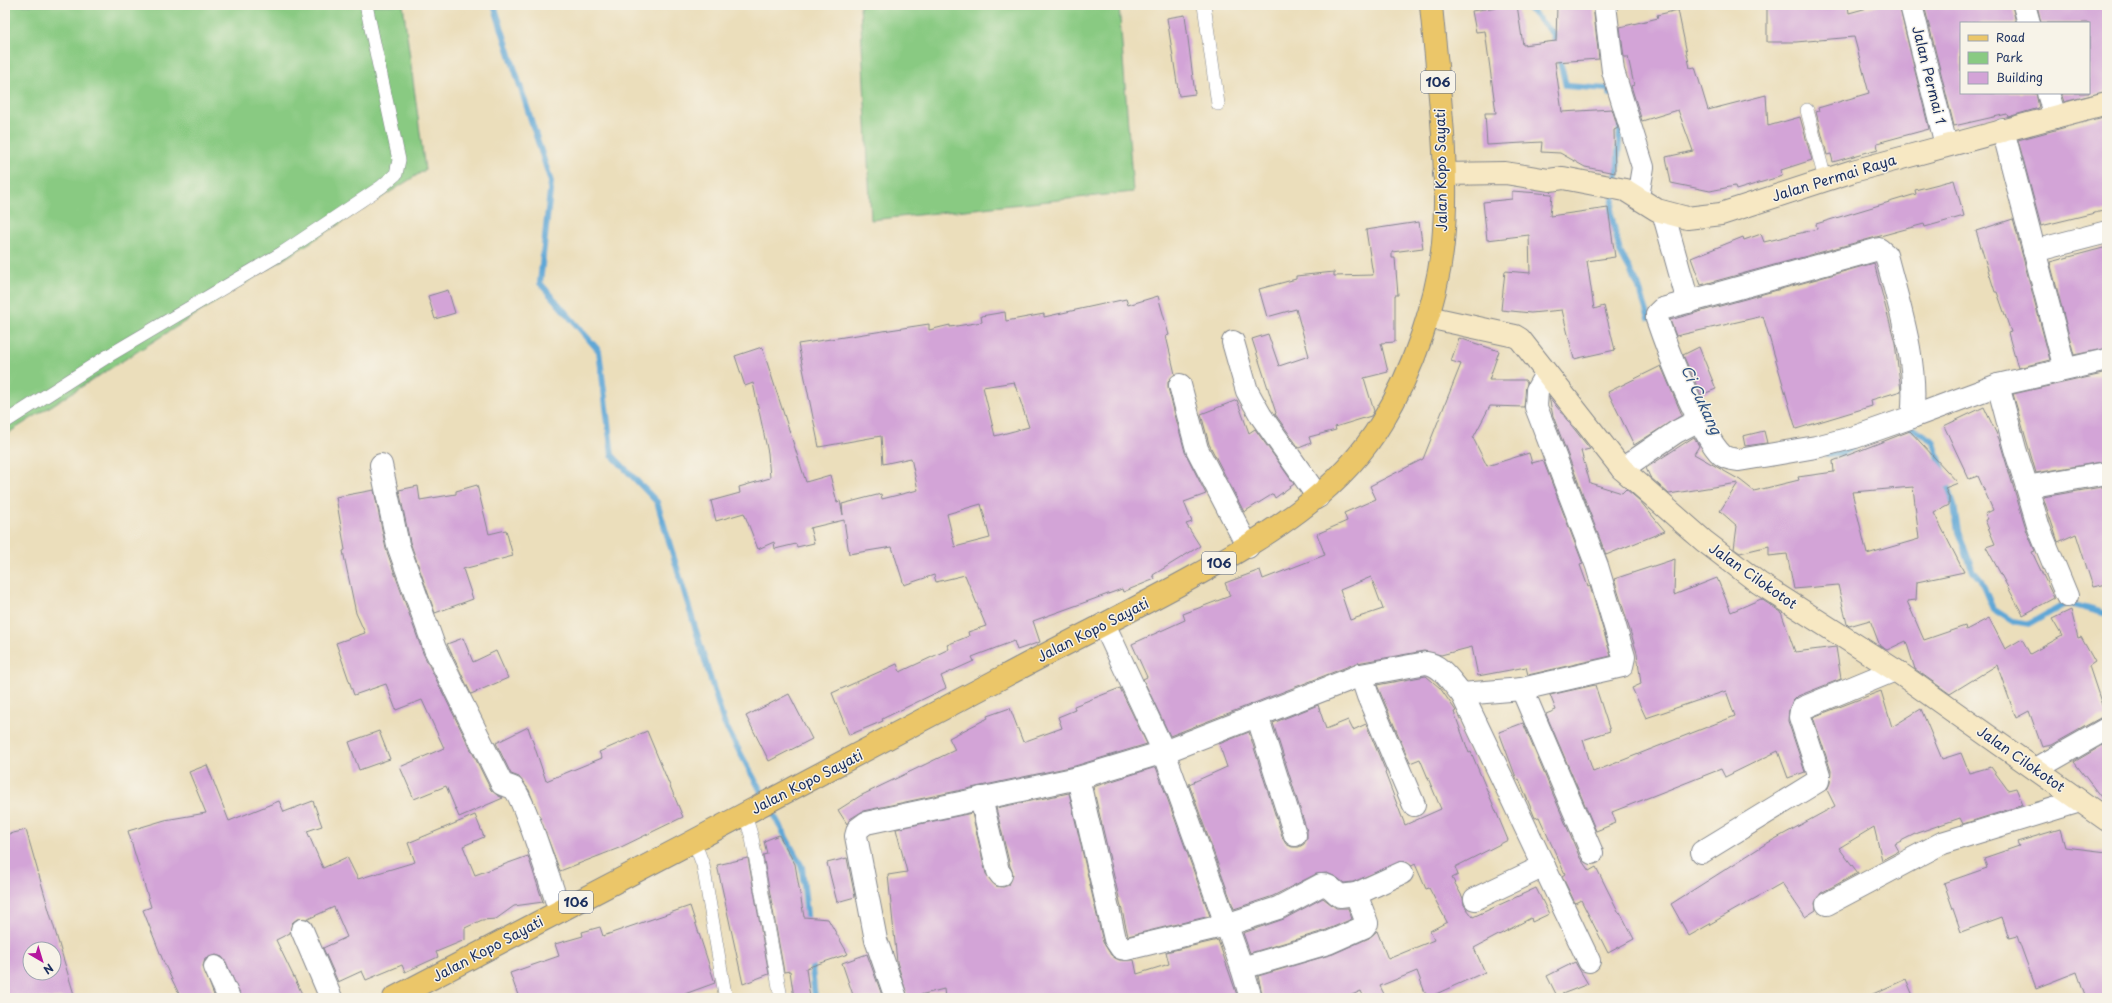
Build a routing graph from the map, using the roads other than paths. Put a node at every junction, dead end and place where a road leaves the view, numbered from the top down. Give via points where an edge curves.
1 (366, 5) edge
2 (1204, 5) edge
3 (1431, 5) edge
4 (1605, 5) edge
5 (1911, 5) edge
6 (2024, 5) edge
7 (2029, 22) edge
8 (2048, 94) edge
9 (2107, 103) edge
10 (1218, 104) dead end
11 (1807, 110) dead end
12 (2055, 117) junction
13 (2002, 130) junction
14 (1946, 145) junction
15 (1444, 166) junction
16 (1825, 180) junction
17 (1631, 194) junction
18 (1663, 212) junction
19 (2107, 232) edge
20 (2034, 251) junction
21 (1688, 302) junction
22 (1428, 317) junction
23 (1233, 342) dead end
24 (2107, 360) edge
25 (2066, 369) junction
26 (1546, 374) junction
27 (1180, 385) dead end
28 (1998, 385) junction
29 (1912, 417) junction
30 (1698, 421) junction
31 (5, 422) edge
32 (381, 465) dead end
33 (1622, 469) junction
34 (2107, 473) edge
35 (2028, 487) junction
36 (1318, 497) junction
37 (1248, 547) junction
38 (2067, 596) dead end
39 (1104, 624) junction
40 (1895, 670) junction
41 (1361, 675) junction
42 (1522, 689) junction
43 (1462, 694) junction
44 (1257, 715) junction
45 (2106, 729) edge
46 (1164, 752) junction
47 (2036, 769) junction
48 (1078, 778) junction
49 (981, 798) junction
50 (2080, 801) junction
51 (1414, 805) dead end
52 (752, 811) junction
53 (2107, 820) edge
54 (1295, 836) dead end
55 (694, 841) junction
56 (1702, 852) dead end
57 (1592, 853) dead end
58 (1544, 866) junction
59 (1402, 873) dead end
60 (1001, 876) dead end
61 (1356, 894) junction
62 (1475, 898) dead end
63 (1827, 904) dead end
64 (560, 911) junction
65 (1226, 925) junction
66 (302, 930) dead end
67 (1589, 961) dead end
68 (215, 967) dead end
69 (1242, 968) junction
70 (725, 994) dead end
71 (229, 998) edge
72 (331, 998) edge
73 (394, 998) edge
74 (781, 998) edge
75 (896, 998) edge
76 (1251, 998) edge

1 - 31 lane via 399,160 396,174 381,187 282,253 108,356
2 - 10 lane
3 - 15 main road, Jalan Kopo Sayati / 106
4 - 17 street via 1606,30 1613,71 1643,167
5 - 14 street, Jalan Permai 1
6 - 7 street
8 - 12 street
9 - 12 street, Jalan Permai Raya
11 - 16 lane
12 - 13 street, Jalan Permai Raya
13 - 14 street, Jalan Permai Raya
13 - 20 street
14 - 16 street, Jalan Permai Raya
15 - 17 street, Jalan Permai Raya via 1504,161 1551,169 1563,178 1589,182
15 - 22 main road, Jalan Kopo Sayati / 106 via 1445,213 1442,248
16 - 18 street, Jalan Permai Raya via 1721,214 1687,218
17 - 18 street, Jalan Permai Raya
18 - 21 street
19 - 20 street
20 - 25 street
21 - 29 street via 1879,248 1886,255 1905,329 1912,375
21 - 30 street via 1662,310 1657,314 1657,319
22 - 26 street, Jalan Cilokotot via 1515,336 1524,343
22 - 36 main road, Jalan Kopo Sayati / 106 via 1398,393 1381,424 1339,478
23 - 36 street via 1247,391 1261,416
24 - 25 street
25 - 28 street
26 - 33 street, Jalan Cilokotot
26 - 42 street via 1537,390 1536,407 1597,566 1624,662 1616,668
27 - 37 street via 1197,449
28 - 29 street
28 - 35 street
29 - 30 street via 1855,437 1816,447 1739,460 1728,459 1721,454
30 - 33 street via 1676,432
32 - 64 street via 398,545 435,649 502,784 512,787 516,792 531,826
33 - 40 street, Jalan Cilokotot via 1704,541 1759,583
34 - 35 street
35 - 38 street via 2039,528
36 - 37 main road, Jalan Kopo Sayati / 106
37 - 39 main road, Jalan Kopo Sayati / 106
39 - 46 street
39 - 52 main road, Jalan Kopo Sayati / 106
40 - 47 street, Jalan Cilokotot
40 - 56 street via 1803,708 1800,717 1819,775 1818,781
41 - 43 street via 1426,663 1434,664
41 - 44 street
41 - 51 street
42 - 43 street
42 - 57 street
43 - 58 street
44 - 46 street
44 - 54 street
45 - 47 street
46 - 48 street
46 - 65 street
47 - 50 street, Jalan Cilokotot
48 - 49 street
48 - 65 street via 1116,939 1121,948 1126,949
49 - 60 street
49 - 75 street via 866,823 858,829 856,836 876,940
50 - 53 street, Jalan Cilokotot
50 - 63 street via 1942,843
52 - 55 main road, Jalan Kopo Sayati / 106
52 - 74 lane via 752,838
55 - 64 main road, Jalan Kopo Sayati / 106
55 - 70 lane via 703,866
58 - 62 street
58 - 67 street
59 - 61 street
61 - 65 street via 1340,896 1327,885 1321,886 1278,908
61 - 69 street via 1366,918 1367,924 1364,927 1328,942
64 - 73 main road, Jalan Kopo Sayati / 106
65 - 69 street
66 - 72 street
68 - 71 street
69 - 76 street

